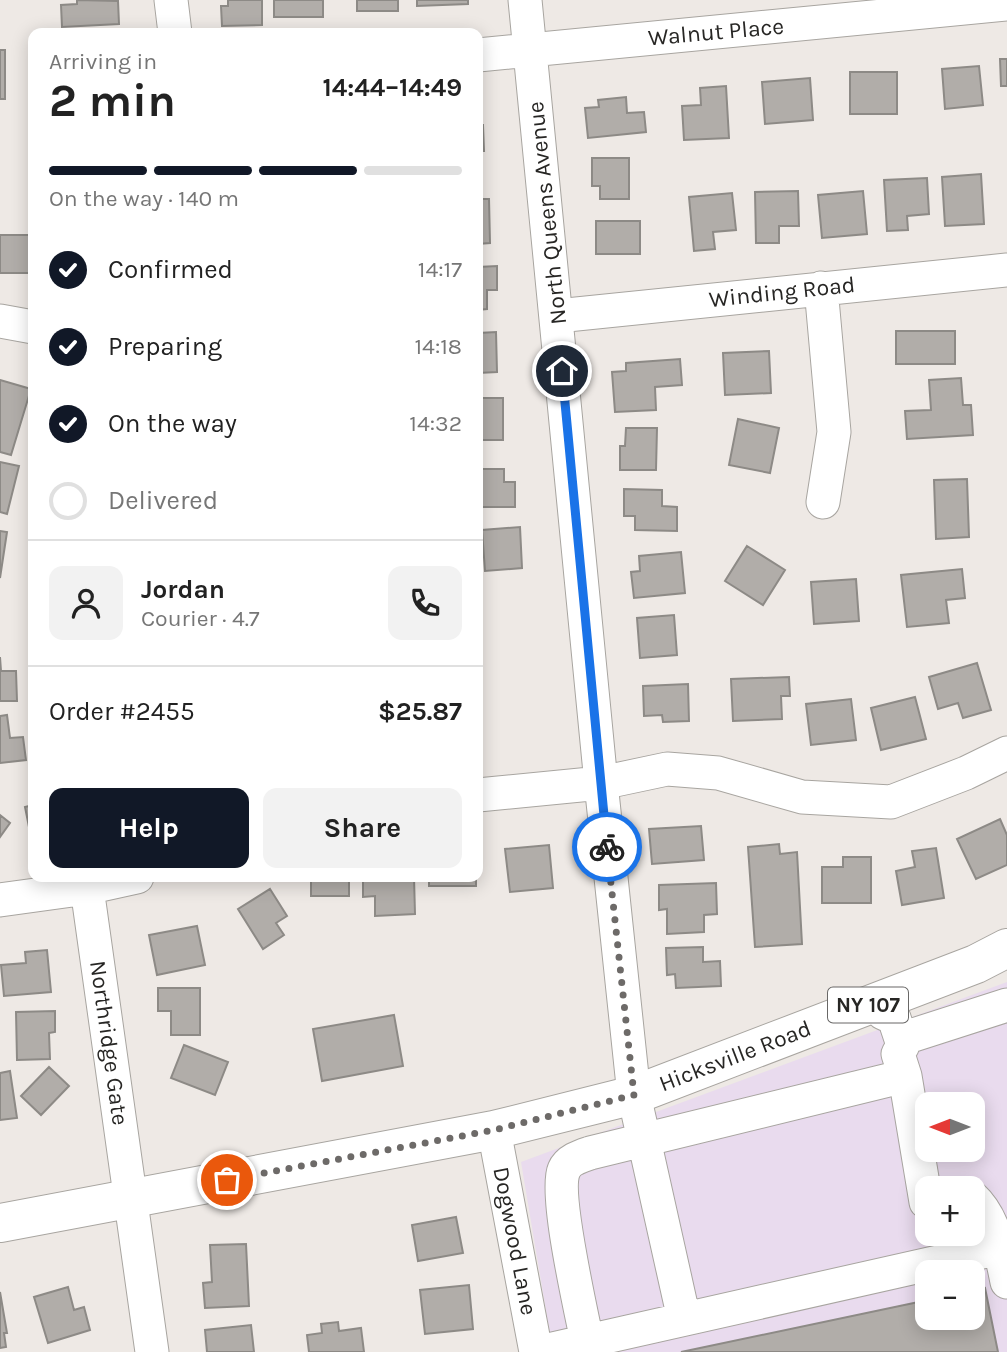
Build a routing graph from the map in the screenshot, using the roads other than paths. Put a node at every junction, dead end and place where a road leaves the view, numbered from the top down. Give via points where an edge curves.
1 (172, 0) edge
2 (525, 0) edge
3 (1007, 4) edge
4 (953, 5) edge
5 (175, 28) edge
6 (531, 50) junction
7 (483, 55) edge
8 (1007, 270) edge
9 (821, 288) junction
10 (557, 316) junction
11 (0, 321) edge
12 (28, 326) edge
13 (823, 502) dead end
14 (1007, 753) edge
15 (601, 783) junction
16 (483, 795) edge
17 (114, 882) edge
18 (87, 888) junction
19 (0, 900) edge
20 (1007, 948) edge
21 (1007, 1004) edge
22 (893, 1037) junction
23 (634, 1095) junction
24 (494, 1130) junction
25 (645, 1139) junction
26 (921, 1176) edge
27 (130, 1198) junction
28 (985, 1215) edge
29 (0, 1223) edge
30 (1000, 1248) junction
31 (1007, 1282) edge
32 (684, 1319) junction
33 (587, 1341) junction
34 (152, 1352) edge
35 (537, 1352) edge

1 - 5 street
2 - 6 street, North Queens Avenue
3 - 4 street, Walnut Place
4 - 6 street, Walnut Place
6 - 7 street, Walnut Place
6 - 10 street, North Queens Avenue
8 - 9 street, Winding Road
9 - 10 street, Winding Road
9 - 13 street via 834,432
10 - 15 street, North Queens Avenue
11 - 12 street
14 - 15 street via 891,802 803,797 718,773 667,769
15 - 16 street
15 - 23 street, North Queens Avenue
17 - 18 street
18 - 19 street
18 - 27 street, Northridge Gate
20 - 22 main road, Hicksville Road / NY 107 via 976,964
21 - 22 street
22 - 23 main road, Hicksville Road / NY 107
22 - 25 street
22 - 26 street
23 - 24 main road, Hicksville Road / NY 107
23 - 25 street, North Queens Avenue
24 - 27 main road, Hicksville Road / NY 107
24 - 35 street, Dogwood Lane
25 - 32 street, North Queens Avenue
25 - 33 street via 590,1153 564,1169 563,1198
27 - 29 main road, Hicksville Road / NY 107
27 - 34 street, Northridge Gate
28 - 30 street
30 - 31 street
30 - 32 street
32 - 33 street
33 - 35 street

